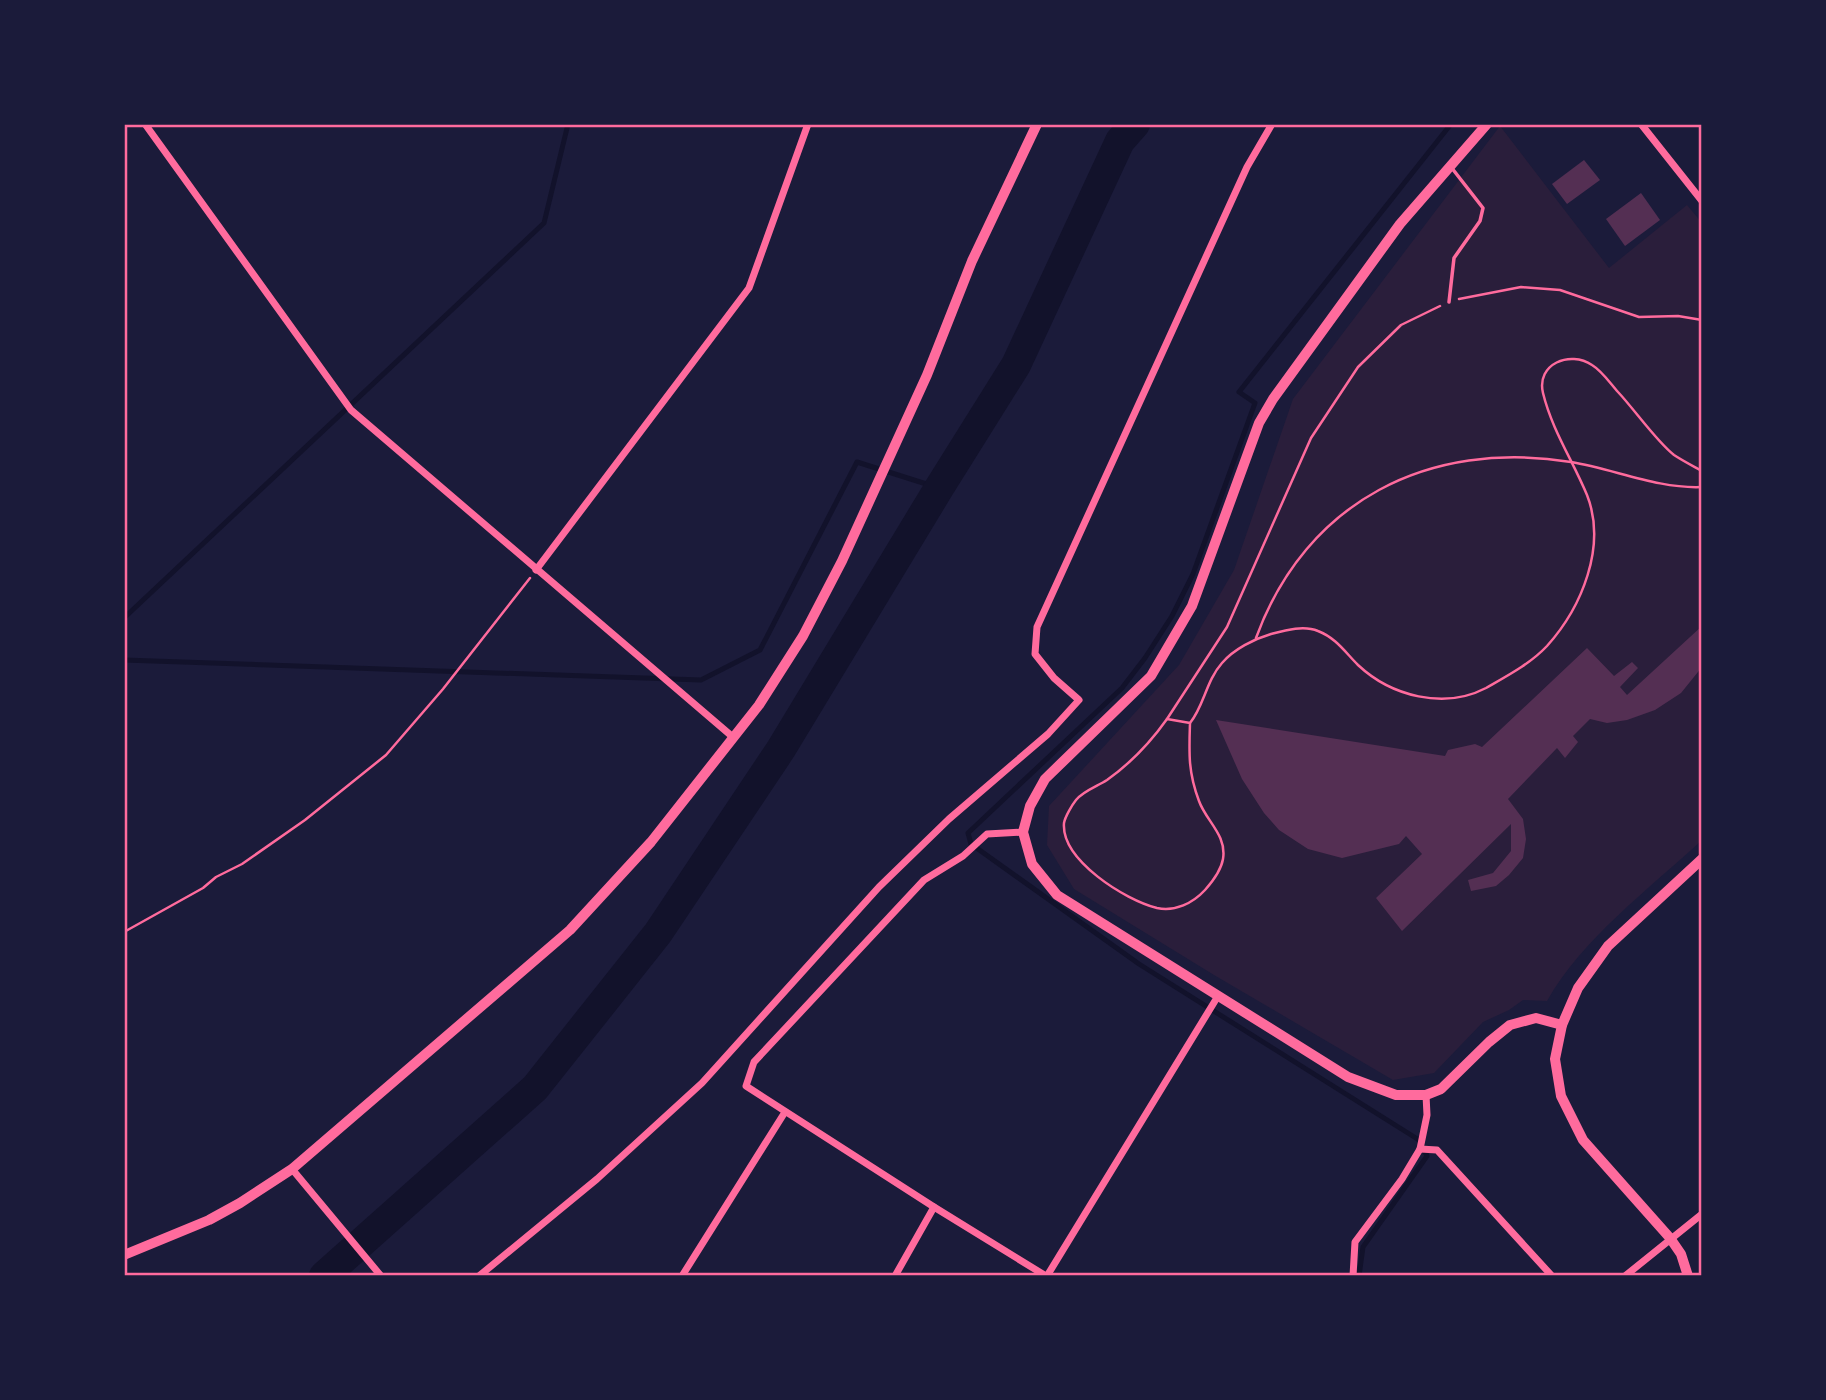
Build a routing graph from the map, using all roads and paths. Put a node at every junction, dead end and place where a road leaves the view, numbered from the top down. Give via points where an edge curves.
1 (145, 124) edge
2 (808, 124) edge
3 (1037, 124) edge
4 (1272, 124) edge
5 (1485, 125) edge
6 (1643, 125) edge
7 (1450, 166) junction
8 (1702, 201) edge
9 (1449, 302) junction
10 (1702, 320) edge
11 (1570, 462) junction
12 (1702, 471) edge
13 (1702, 487) edge
14 (537, 570) junction
15 (1255, 638) junction
16 (1167, 719) junction
17 (1190, 723) junction
18 (734, 738) junction
19 (1023, 832) junction
20 (1702, 859) edge
21 (124, 932) edge
22 (1218, 996) junction
23 (1562, 1025) junction
24 (1426, 1094) junction
25 (785, 1112) junction
26 (1420, 1149) junction
27 (292, 1169) junction
28 (934, 1207) junction
29 (1702, 1214) edge
30 (1670, 1238) junction
31 (124, 1255) edge
32 (381, 1276) edge
33 (479, 1276) edge
34 (682, 1276) edge
35 (895, 1276) edge
36 (1046, 1276) edge
37 (1353, 1276) edge
38 (1552, 1276) edge
39 (1625, 1276) edge
40 (1688, 1276) edge

1 - 14 street via 351,410
2 - 14 street via 749,288
3 - 18 street via 972,261 927,374 842,561 803,636
4 - 33 street via 1247,167 1037,626 1035,654 1079,699 1048,734 879,887 702,1083 597,1180
5 - 7 street
6 - 8 street
7 - 9 lane via 1483,208 1480,221 1454,258
7 - 19 street via 1400,224 1266,409 1192,606 1152,676 1045,779 1030,806
9 - 10 path via 1521,286 1560,290 1639,317
9 - 16 path via 1401,325 1358,367 1311,438 1227,627
11 - 12 path via 1542,390 1546,372 1560,360 1574,357 1593,365 1673,454
11 - 13 path
11 - 15 path via 1528,457 1457,462 1406,476 1370,495 1336,518 1305,548 1279,584
11 - 15 path via 1587,496 1595,527 1590,572 1569,618 1546,647 1518,670 1481,690 1444,699 1411,695 1382,684 1340,644 1317,630 1291,629
14 - 18 street
14 - 21 path via 386,755 243,864
15 - 17 path via 1223,662
16 - 17 path
16 - 17 path via 1147,746 1077,798 1064,821 1066,841 1081,863 1118,890 1158,908 1179,907 1198,897 1215,879 1223,859 1223,842 1200,804 1189,767
18 - 27 street via 651,842 570,930
19 - 22 street via 1032,864 1057,895
19 - 25 street via 987,834 963,856 924,880 754,1062 746,1086
20 - 23 street via 1608,946 1578,988
22 - 24 street via 1358,1082 1395,1095
22 - 36 street
23 - 24 street via 1536,1018 1510,1025 1441,1089
23 - 30 street via 1555,1059 1561,1096 1583,1140
24 - 26 street
25 - 28 street
25 - 34 street
26 - 37 street via 1355,1242
26 - 38 street via 1437,1150
27 - 31 street via 209,1220
27 - 32 street
28 - 35 street
28 - 36 street
29 - 30 street
30 - 39 street
30 - 40 street

